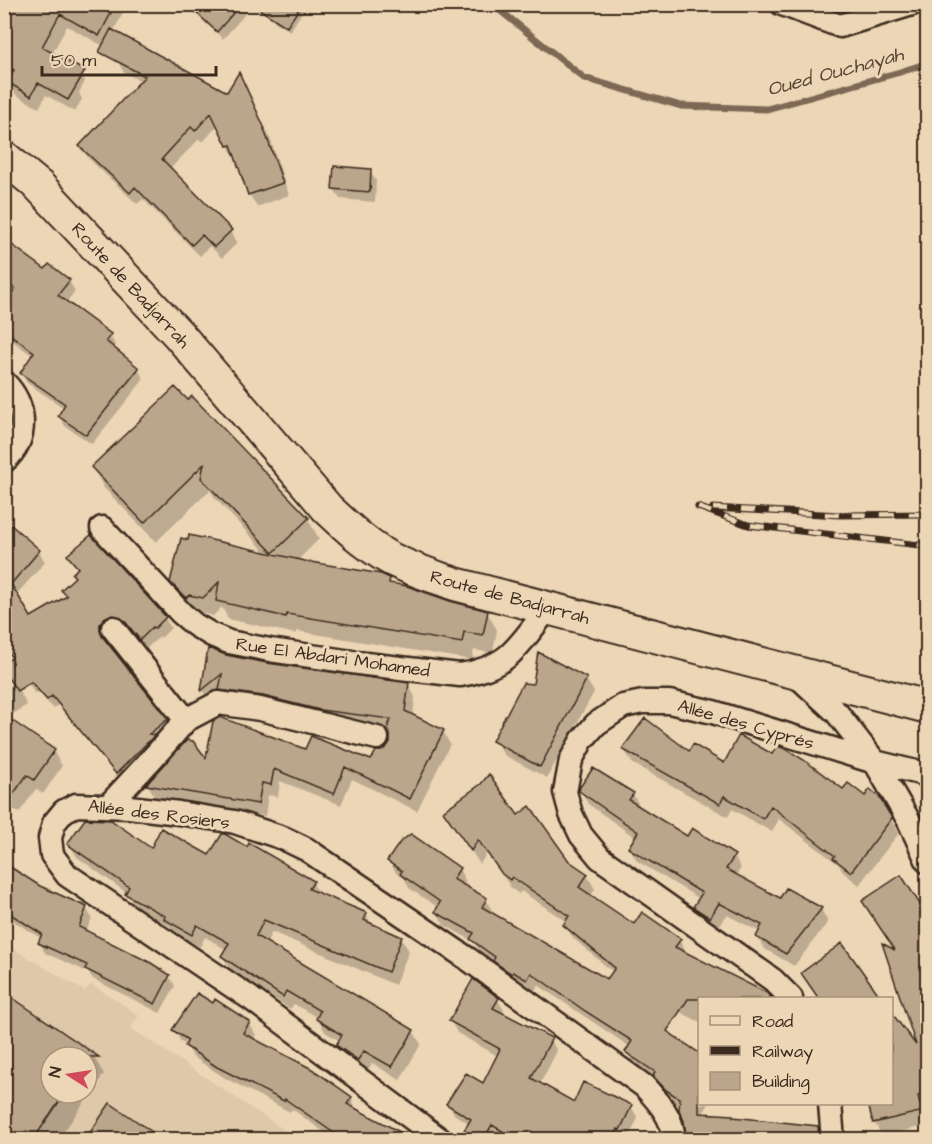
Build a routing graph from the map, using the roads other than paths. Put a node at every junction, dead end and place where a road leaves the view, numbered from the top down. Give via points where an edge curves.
1 (782, 4) edge
2 (912, 4) edge
3 (4, 157) edge
4 (4, 382) edge
5 (4, 461) edge
6 (102, 528) dead end
7 (548, 608) junction
8 (113, 628) dead end
9 (793, 672) junction
10 (927, 707) edge
11 (186, 720) junction
12 (377, 738) dead end
13 (875, 762) junction
14 (927, 775) edge
15 (108, 806) junction
16 (927, 862) edge
17 (789, 997) edge
18 (830, 1105) edge
19 (441, 1140) edge
20 (673, 1140) edge
21 (833, 1140) edge

1 - 2 street via 840,26
3 - 7 main road, Route de Badjarrah via 39,186 180,335 349,530 389,558 418,571
4 - 5 street via 17,402 22,428 14,453
6 - 7 street, Rue El Abdari Mohamed via 195,625 220,639 270,650 468,674 508,656
7 - 9 main road, Route de Badjarrah
8 - 11 street
9 - 10 main road, Route de Badjarrah
9 - 13 street via 837,713
11 - 12 street via 218,703 260,709
11 - 15 street
13 - 14 street, Allée des Cyprés
13 - 16 street
13 - 17 street, Allée des Cyprés via 669,702 622,706 596,724 571,760 565,792 571,814 581,835 600,858 773,980
15 - 19 street, Allée des Rosiers via 76,805 54,823 50,838 52,855 67,875 250,998
15 - 20 street, Allée des Rosiers via 235,822 306,849 644,1086 663,1107 674,1131
18 - 21 street

